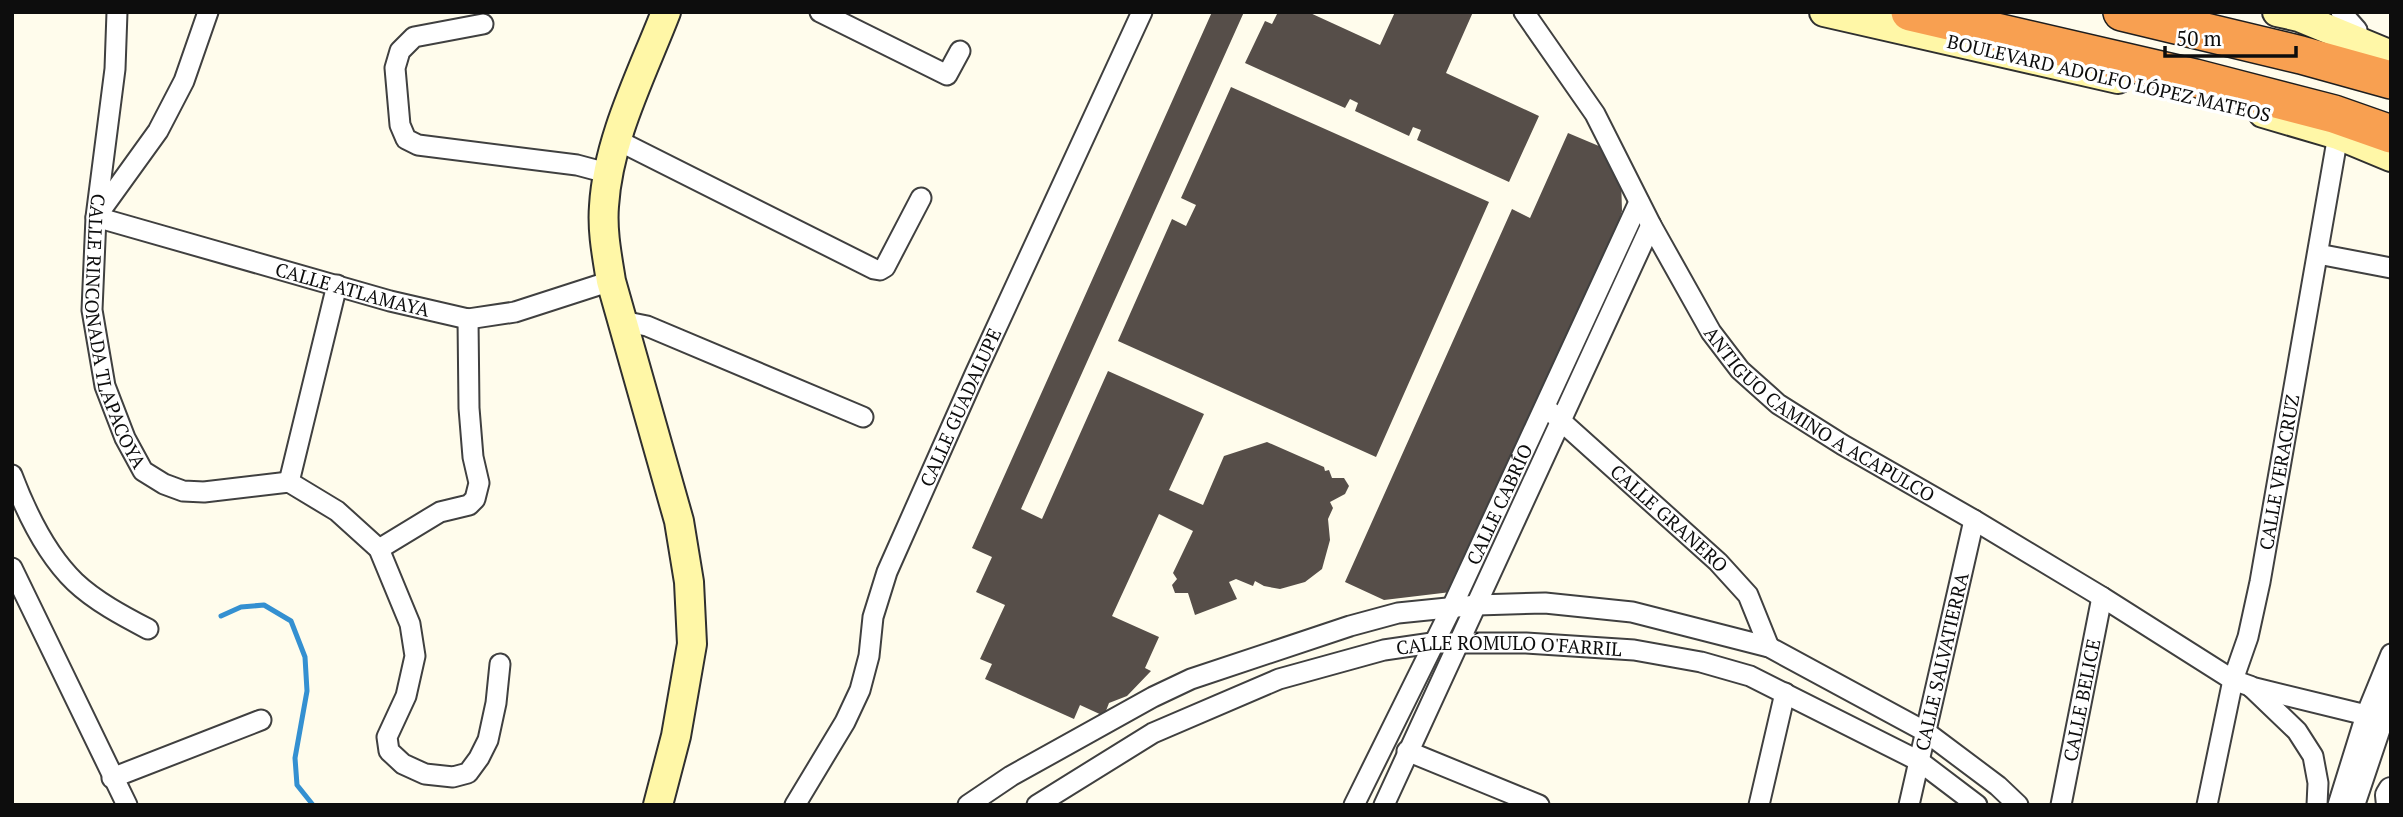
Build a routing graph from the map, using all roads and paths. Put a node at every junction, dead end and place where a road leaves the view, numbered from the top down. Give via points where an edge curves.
1 (117, 12) edge
2 (208, 12) edge
3 (666, 12) edge
4 (820, 12) edge
5 (1142, 12) edge
6 (1524, 12) edge
7 (1824, 12) edge
8 (1910, 12) edge
9 (1972, 12) edge
10 (2122, 12) edge
11 (2186, 12) edge
12 (2288, 14) edge
13 (2353, 18) edge
14 (483, 24) dead end
15 (2391, 43) edge
16 (960, 51) dead end
17 (2391, 55) edge
18 (2391, 74) edge
19 (2391, 80) edge
20 (2391, 114) edge
21 (2391, 134) edge
22 (2338, 135) junction
23 (617, 140) junction
24 (2391, 158) edge
25 (607, 173) junction
26 (922, 198) dead end
27 (1639, 202) junction
28 (96, 217) junction
29 (1651, 226) junction
30 (2318, 254) junction
31 (2391, 268) edge
32 (611, 281) junction
33 (337, 285) junction
34 (468, 318) junction
35 (622, 321) junction
36 (1545, 406) junction
37 (863, 417) dead end
38 (1561, 420) junction
39 (12, 475) edge
40 (289, 482) junction
41 (1974, 520) junction
42 (379, 548) junction
43 (12, 568) edge
44 (2102, 597) junction
45 (1477, 605) junction
46 (1452, 607) junction
47 (148, 629) dead end
48 (1432, 643) junction
49 (1458, 643) junction
50 (1769, 647) junction
51 (2391, 654) edge
52 (500, 664) dead end
53 (2241, 683) junction
54 (2391, 688) edge
55 (1785, 693) junction
56 (2366, 715) junction
57 (261, 720) dead end
58 (1926, 732) junction
59 (1407, 751) junction
60 (1919, 761) junction
61 (112, 778) junction
62 (2391, 790) edge
63 (127, 805) edge
64 (658, 805) edge
65 (795, 805) edge
66 (968, 805) edge
67 (1037, 805) edge
68 (1354, 805) edge
69 (1384, 805) edge
70 (1539, 805) edge
71 (1759, 805) edge
72 (1909, 805) edge
73 (1977, 805) edge
74 (2018, 805) edge
75 (2061, 805) edge
76 (2207, 805) edge
77 (2318, 805) edge
78 (2338, 805) edge
79 (2352, 805) edge
80 (2389, 805) edge

1 - 28 street, CALLE RINCONADA TLAPACOYA via 115,69
2 - 28 street via 184,81 158,131
3 - 23 main road
4 - 16 street via 947,75
5 - 65 street, CALLE GUADALUPE via 887,572 873,617 860,690
6 - 27 street, ANTIGUO CAMINO A ACAPULCO via 1595,114
7 - 22 main road, BOULEVARD ADOLFO LÓPEZ MATEOS via 2239,106
8 - 21 highway via 2195,78 2334,114
9 - 20 highway via 2294,85
10 - 19 highway
11 - 18 highway
12 - 13 main road
12 - 17 main road
13 - 15 main road
14 - 25 street via 414,37 400,51 395,68 400,125 406,139 418,145 577,165
22 - 24 main road, BOULEVARD ADOLFO LÓPEZ MATEOS
22 - 30 street, CALLE VERACRUZ
23 - 25 main road
23 - 26 street via 874,269 885,267
25 - 32 main road via 603,209
27 - 29 street, ANTIGUO CAMINO A ACAPULCO
27 - 36 street, CALLE CABRÍO
28 - 33 street, CALLE ATLAMAYA
28 - 40 street, CALLE RINCONADA TLAPACOYA via 92,310 106,386 125,438 144,471 183,491
29 - 38 street, CALLE CABRÍO
29 - 41 street, ANTIGUO CAMINO A ACAPULCO via 1711,332 1740,370 1810,425
30 - 31 street
30 - 53 street, CALLE VERACRUZ
32 - 34 street, CALLE ATLAMAYA via 514,313
32 - 35 main road
33 - 34 street, CALLE ATLAMAYA
33 - 40 street
34 - 42 street via 469,408 479,483 475,499 469,505 440,512
35 - 37 street via 647,326
35 - 64 main road via 679,521 689,582 692,644
36 - 38 street, CALLE GRANERO
36 - 46 street, CALLE CABRÍO
38 - 45 street, CALLE CABRÍO
38 - 50 street, CALLE GRANERO via 1718,562 1748,595
39 - 47 street via 51,553 76,583
40 - 42 street via 337,511
41 - 44 street, ANTIGUO CAMINO A ACAPULCO
41 - 58 street, CALLE SALVATIERRA
42 - 52 street via 411,624 415,656 406,696 387,737 389,751 425,774 453,777 468,773 488,740
43 - 61 street
44 - 53 street, ANTIGUO CAMINO A ACAPULCO
44 - 75 street, CALLE BELICE
45 - 46 street, CALLE RÓMULO O'FARRIL
45 - 49 street, CALLE CABRÍO
45 - 50 street, CALLE RÓMULO O'FARRIL via 1545,603 1632,612
46 - 48 street, CALLE CABRÍO
46 - 66 street via 1398,613 1350,626 1191,679 1011,776
48 - 49 street, CALLE RÓMULO O'FARRIL
48 - 67 street, CALLE RÓMULO O'FARRIL via 1384,650 1266,684 1153,733
48 - 68 street, CALLE CABRÍO
49 - 55 street, CALLE RÓMULO O'FARRIL via 1634,650 1701,662 1750,676
49 - 59 street, CALLE CABRÍO
50 - 58 street, CALLE RÓMULO O'FARRIL
51 - 56 street
53 - 56 street, ANTIGUO CAMINO A ACAPULCO
53 - 76 street, CALLE VERACRUZ
53 - 77 street, ANTIGUO CAMINO A ACAPULCO via 2297,731 2313,756
54 - 79 street
55 - 60 street, CALLE RÓMULO O'FARRIL
55 - 71 street
56 - 78 street
57 - 61 street
58 - 60 street, CALLE SALVATIERRA
58 - 74 street, CALLE RÓMULO O'FARRIL
59 - 69 street, CALLE CABRÍO
59 - 70 street
60 - 72 street, CALLE SALVATIERRA
60 - 73 street, CALLE RÓMULO O'FARRIL
61 - 63 street
62 - 80 street

